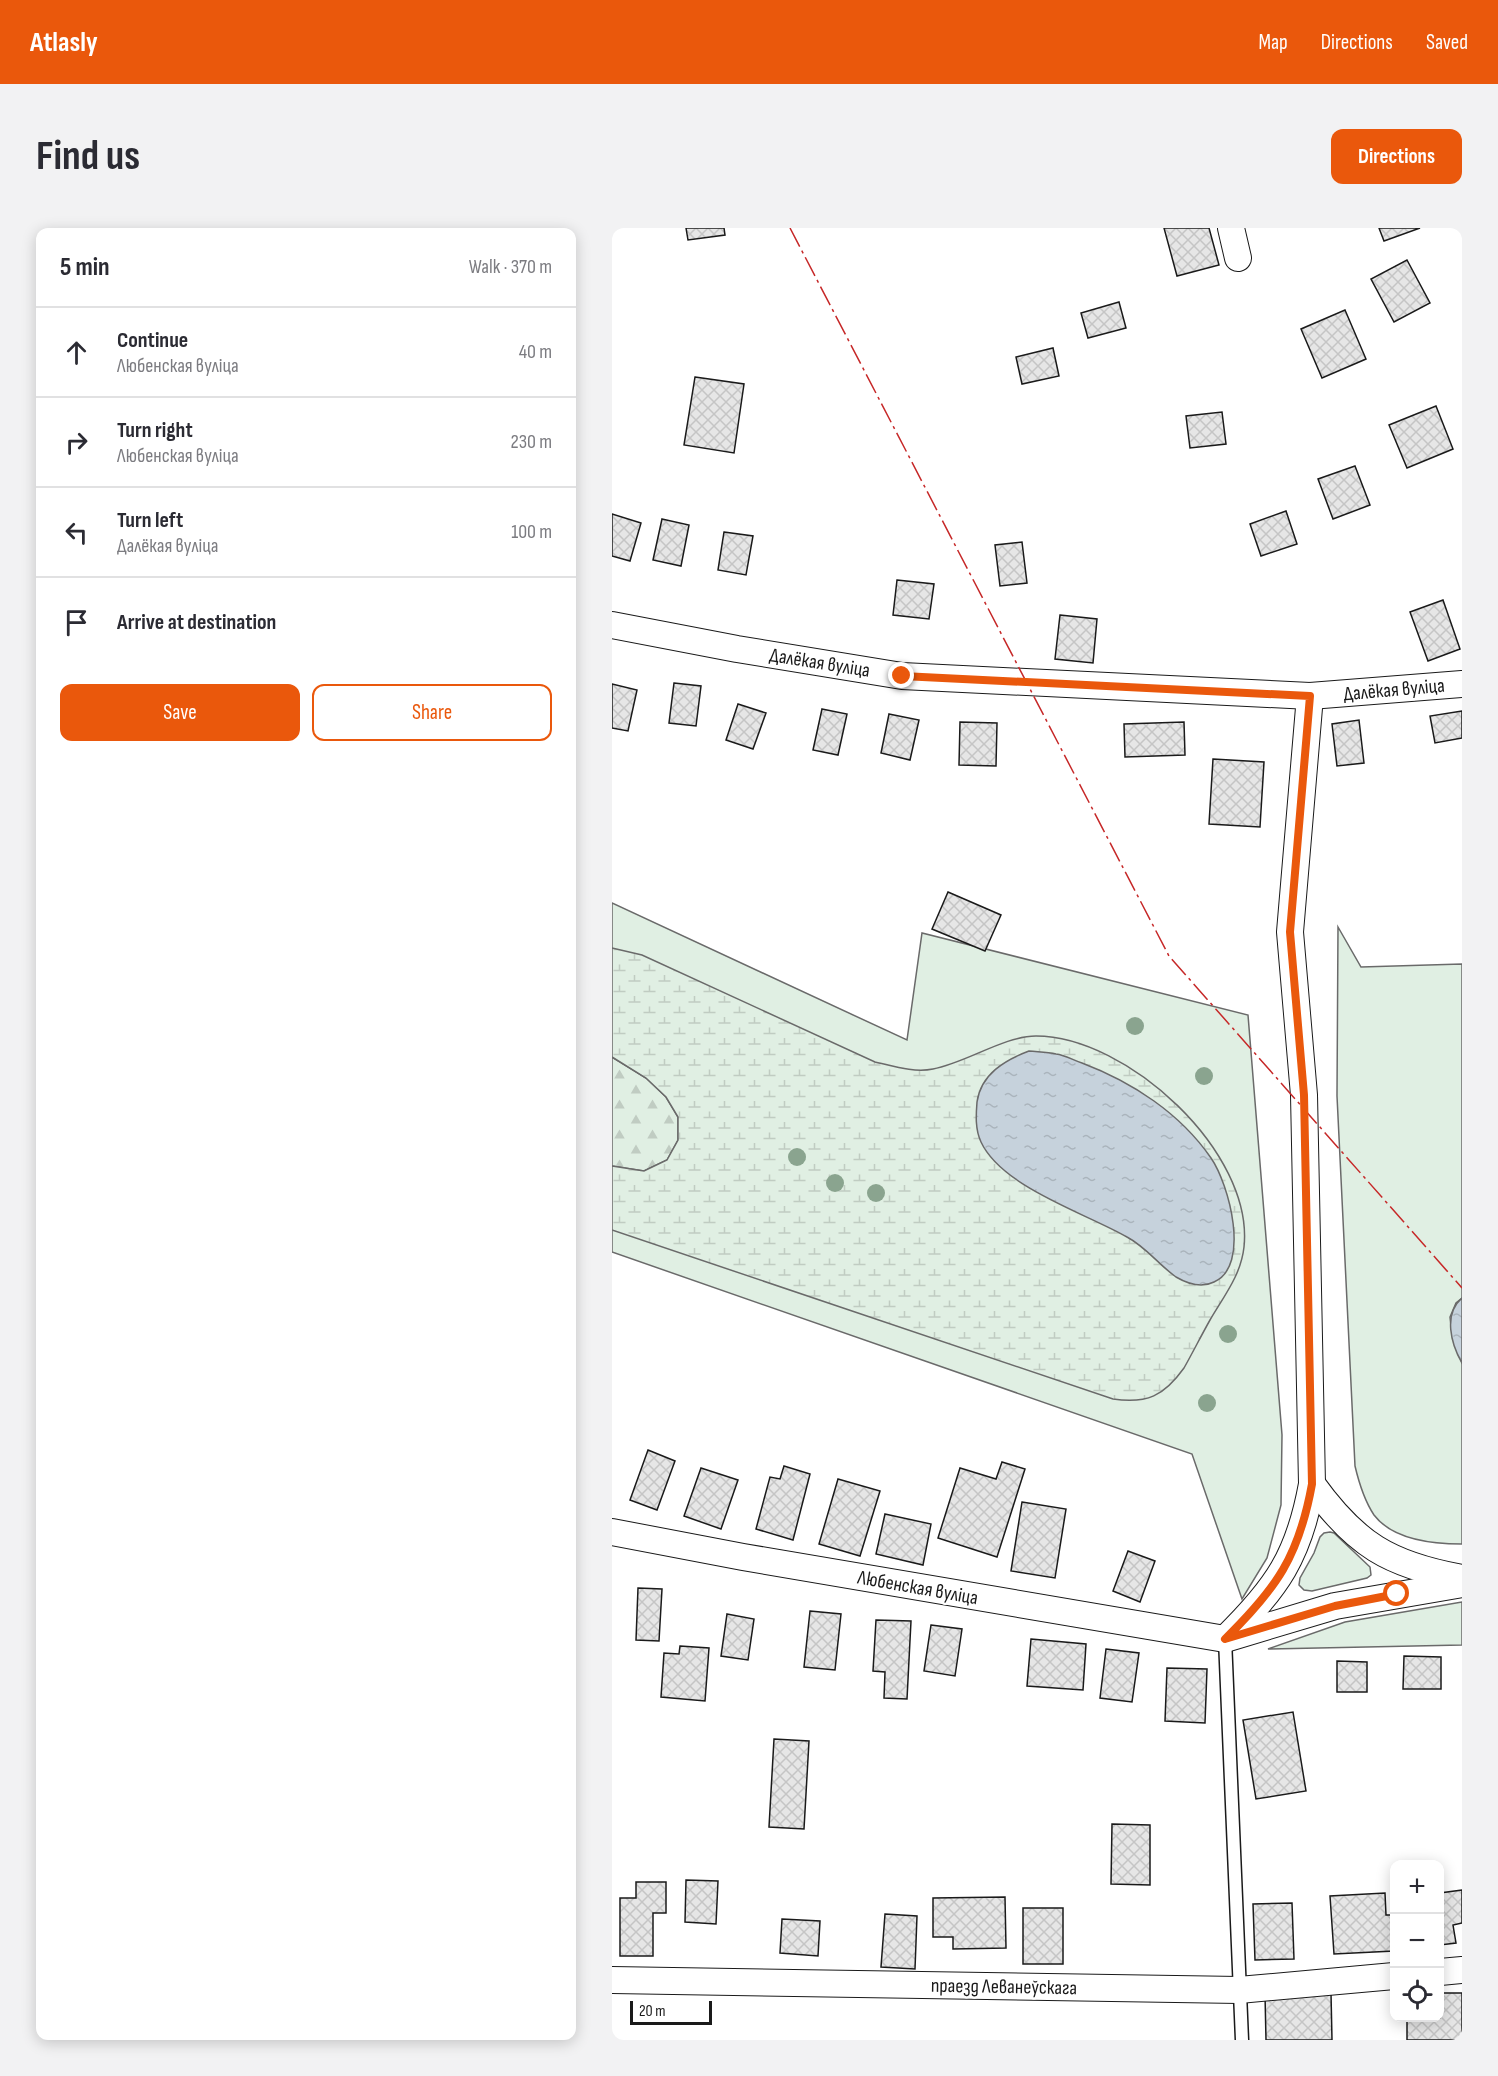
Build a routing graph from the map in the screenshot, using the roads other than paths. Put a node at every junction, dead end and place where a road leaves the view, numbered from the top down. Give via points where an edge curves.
1 (1231, 228) edge
2 (1238, 258) dead end
3 (612, 625) edge
4 (1462, 684) edge
5 (1310, 696) junction
6 (1312, 1484) junction
7 (612, 1532) edge
8 (1462, 1578) edge
9 (1462, 1584) edge
10 (1225, 1639) junction
11 (1462, 1970) edge
12 (1444, 1972) edge
13 (1390, 1976) edge
14 (612, 1980) edge
15 (1239, 1990) junction
16 (1242, 2040) edge

1 - 2 street
3 - 5 street, Далёкая вуліца via 902,676
4 - 5 street, Далёкая вуліца
5 - 6 street via 1290,932 1304,1095
6 - 8 street via 1356,1536 1382,1553 1410,1566
6 - 10 street via 1298,1542 1286,1566
7 - 10 street, Любенская вуліца
9 - 10 street, Любенская вуліца via 1335,1606
10 - 15 lane
11 - 12 street
13 - 15 street, праезд Леванеўскага
14 - 15 street, праезд Леванеўскага
15 - 16 lane

